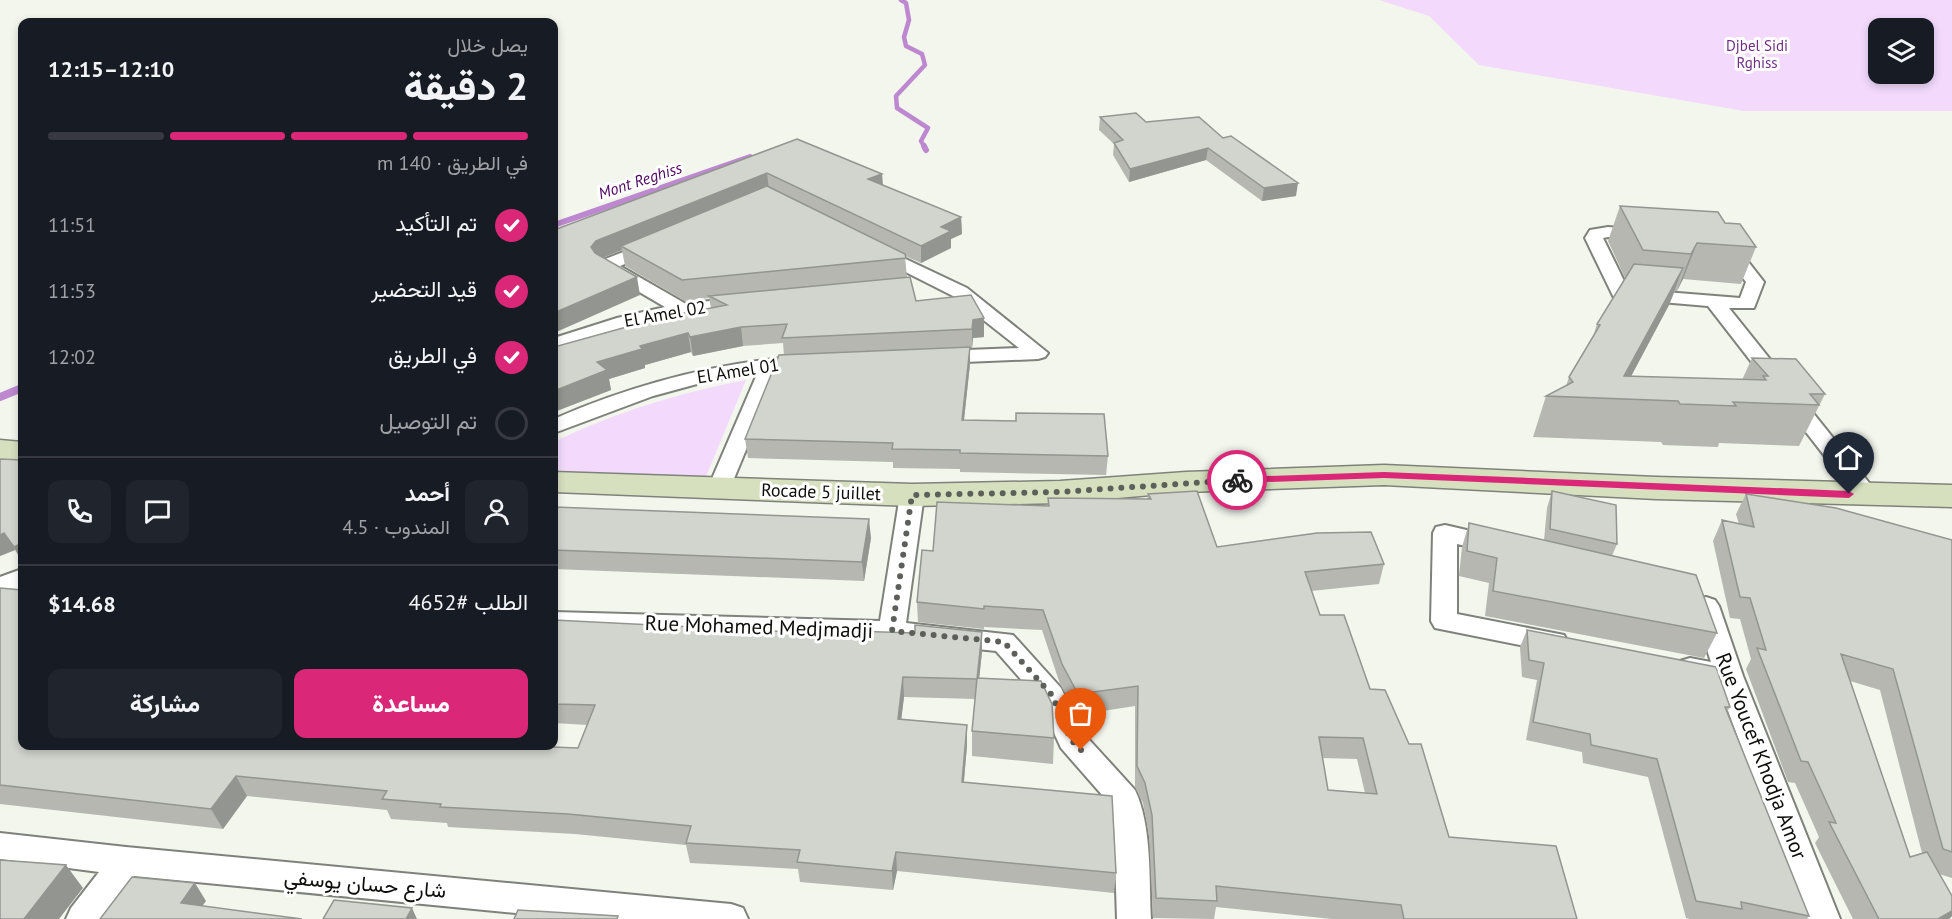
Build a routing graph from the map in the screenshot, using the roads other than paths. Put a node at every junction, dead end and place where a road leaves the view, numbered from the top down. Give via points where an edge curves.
1 (672, 238) edge
2 (865, 244) edge
3 (908, 287) edge
4 (960, 292) junction
5 (758, 302) edge
6 (1714, 302) junction
7 (681, 309) junction
8 (558, 344) edge
9 (922, 358) edge
10 (830, 361) edge
11 (772, 363) junction
12 (558, 425) edge
13 (0, 450) edge
14 (18, 452) edge
15 (558, 482) edge
16 (720, 488) junction
17 (1866, 494) junction
18 (912, 495) junction
19 (1952, 496) edge
20 (1515, 550) edge
21 (18, 582) edge
22 (0, 590) edge
23 (1695, 592) edge
24 (558, 621) edge
25 (892, 631) junction
26 (1581, 647) edge
27 (1661, 663) edge
28 (1729, 676) junction
29 (0, 846) edge
30 (126, 861) junction
31 (83, 919) edge
32 (731, 919) edge
33 (1134, 919) edge
34 (1823, 919) edge

1 - 7 street via 606,265
2 - 4 street
3 - 4 street
4 - 9 street via 1038,353
5 - 7 street, El Amel 02
6 - 6 street via 1747,304 1755,282 1726,245 1710,238 1596,234 1594,238 1621,294
6 - 17 street
7 - 8 street, El Amel 02 via 621,321
10 - 11 street, El Amel 01
11 - 12 street, El Amel 01 via 689,379 620,400
11 - 16 street
13 - 14 main road
15 - 16 main road, Rocade 5 juillet
16 - 18 main road, Rocade 5 juillet
17 - 18 main road, Rocade 5 juillet via 1384,475 1186,482 1060,492
17 - 19 main road, Rocade 5 juillet
18 - 25 street
20 - 26 street via 1446,533 1444,621
21 - 22 street
23 - 28 street, Rue Youcef Khodja Amor
24 - 25 street, Rue Mohamed Medjmadji
25 - 33 street, Rue Mohamed Medjmadji via 1004,642 1052,695 1071,740 1124,799 1130,828
27 - 28 street
28 - 34 street, Rue Youcef Khodja Amor
29 - 30 street, شارع حسان يوسفي
30 - 31 street
30 - 32 street, شارع حسان يوسفي

